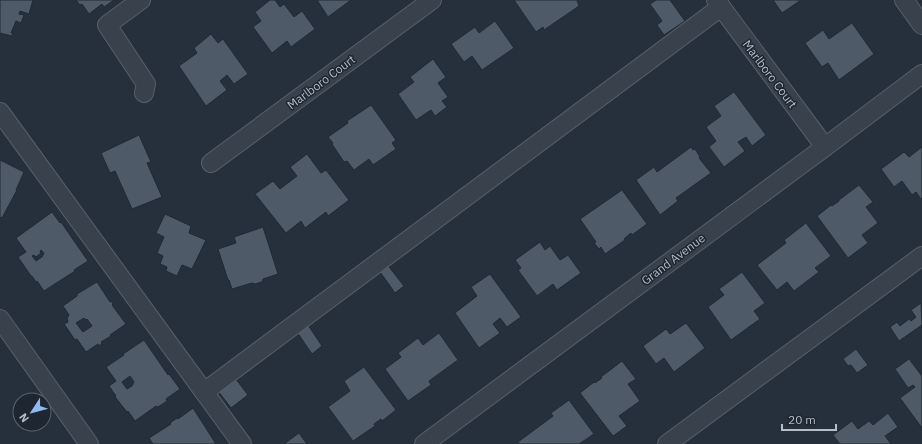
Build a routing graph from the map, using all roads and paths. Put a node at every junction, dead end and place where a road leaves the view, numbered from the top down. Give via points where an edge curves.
1 (141, 0) edge
2 (432, 0) edge
3 (904, 0) edge
4 (718, 3) edge
5 (922, 25) edge
6 (922, 74) edge
7 (144, 93) dead end
8 (0, 112) edge
9 (825, 147) junction
10 (211, 163) dead end
11 (922, 256) edge
12 (0, 319) edge
13 (204, 392) junction
14 (89, 444) edge
15 (242, 444) edge
16 (424, 444) edge
17 (667, 444) edge

1 - 7 street via 107,25 146,84
2 - 10 street, Marlboro Court
3 - 5 street
4 - 9 street, Marlboro Court
4 - 13 street
6 - 9 street, Grand Avenue
8 - 13 street
9 - 16 street, Grand Avenue
11 - 17 street
12 - 14 street
13 - 15 street

